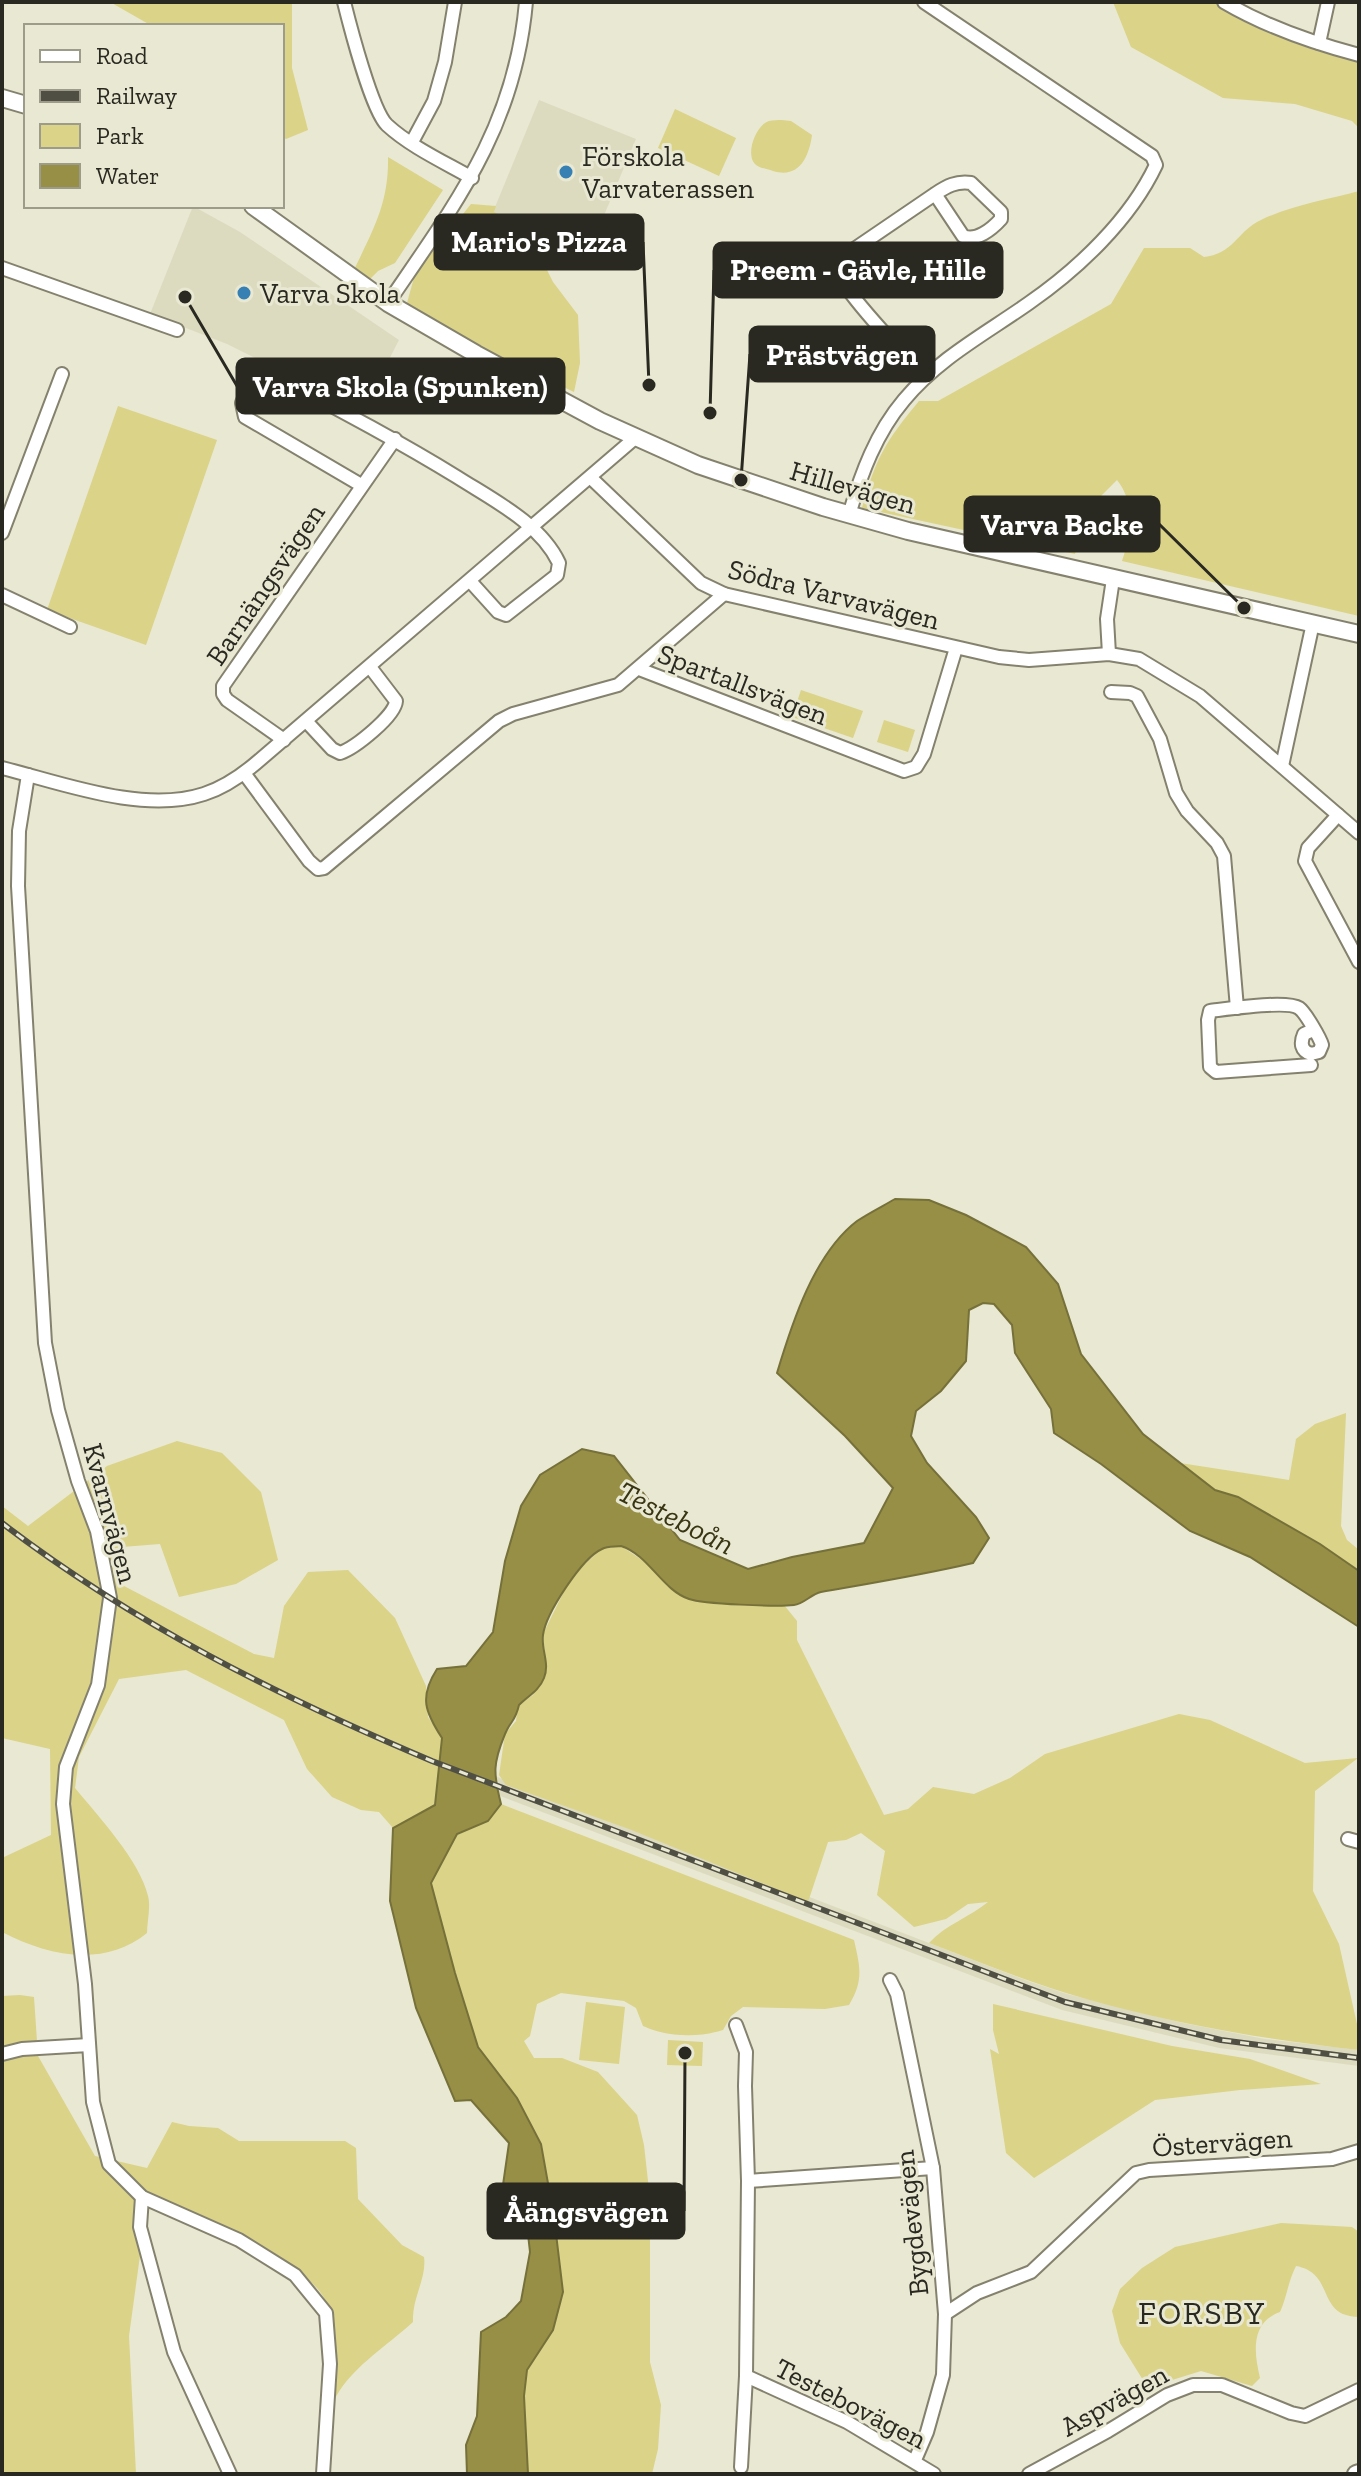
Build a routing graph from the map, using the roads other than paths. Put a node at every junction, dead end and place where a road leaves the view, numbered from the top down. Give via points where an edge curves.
1 (344, 2) edge
2 (455, 2) edge
3 (526, 2) edge
4 (924, 2) edge
5 (1224, 2) edge
6 (1328, 2) edge
7 (1319, 43) junction
8 (1359, 55) edge
9 (2, 98) edge
10 (24, 104) edge
11 (412, 142) junction
12 (472, 178) junction
13 (935, 194) junction
14 (256, 208) edge
15 (2, 268) edge
16 (388, 303) junction
17 (177, 330) dead end
18 (62, 374) dead end
19 (925, 377) junction
20 (635, 438) junction
21 (395, 439) junction
22 (591, 478) junction
23 (361, 485) junction
24 (849, 515) junction
25 (531, 528) junction
26 (2, 533) edge
27 (1113, 579) junction
28 (470, 581) junction
29 (724, 594) junction
30 (2, 595) edge
31 (1313, 623) junction
32 (70, 627) dead end
33 (1359, 634) edge
34 (956, 648) junction
35 (1109, 654) junction
36 (370, 667) junction
37 (639, 669) junction
38 (1111, 692) dead end
39 (306, 721) junction
40 (284, 740) junction
41 (1282, 766) junction
42 (2, 768) edge
43 (244, 773) junction
44 (28, 775) junction
45 (1338, 815) junction
46 (1359, 833) edge
47 (1359, 962) edge
48 (1237, 1008) junction
49 (1313, 1030) dead end
50 (1311, 1065) dead end
51 (890, 1980) dead end
52 (736, 2025) dead end
53 (89, 2045) junction
54 (2, 2054) edge
55 (1359, 2151) edge
56 (933, 2168) junction
57 (748, 2181) junction
58 (142, 2197) junction
59 (945, 2314) junction
60 (746, 2376) junction
61 (1359, 2390) edge
62 (915, 2460) junction
63 (741, 2467) dead end
64 (230, 2474) edge
65 (323, 2474) edge
66 (934, 2474) edge
67 (1029, 2474) edge

1 - 11 street via 385,123
2 - 11 street via 434,101
3 - 12 street via 523,40 502,114
4 - 19 street via 1155,158 1155,168 1104,239 1054,286
5 - 7 street
6 - 7 street
7 - 8 street
9 - 10 street
11 - 12 street
12 - 16 street
13 - 13 street via 957,182 971,183 1001,212 1001,219 968,238
13 - 19 street via 844,256 839,267 840,277 857,299
14 - 16 street, Hillevägen
15 - 17 street
16 - 20 street, Hillevägen
18 - 26 street
19 - 24 street via 878,440
20 - 22 street
20 - 24 street, Hillevägen via 712,470
21 - 23 street, Barnängsvägen
21 - 23 street via 268,372 256,372 243,400 245,417
21 - 25 street
22 - 25 street
22 - 29 street, Södra Varvavägen via 701,583
23 - 40 street, Barnängsvägen via 223,686 227,700
24 - 27 street, Hillevägen
25 - 28 street
25 - 28 street via 558,560 560,569 553,578 506,615
27 - 31 street, Hillevägen
27 - 35 street
28 - 36 street
29 - 34 street, Södra Varvavägen
29 - 37 street
30 - 32 street
31 - 33 street, Hillevägen
31 - 41 street
34 - 35 street, Södra Varvavägen via 1015,660
34 - 37 street, Spartallsvägen via 924,754 916,767 904,771
35 - 41 street, Södra Varvavägen via 1139,659 1200,696
36 - 39 street
36 - 39 street via 395,698 389,716 340,753
37 - 43 street, Spartallsvägen via 618,685 499,721 324,868 309,861
38 - 48 street via 1137,696 1160,739 1176,793 1224,856
39 - 40 street
40 - 43 street
41 - 45 street, Södra Varvavägen
42 - 44 street
43 - 44 street via 213,791 171,801 120,797
44 - 53 street, Kvarnvägen via 18,886 45,1343 110,1598 98,1685 66,1767 63,1804
45 - 46 street, Södra Varvavägen
45 - 47 street via 1308,848 1305,861
48 - 49 street via 1290,1005 1301,1009
48 - 50 street via 1210,1011 1210,1067 1216,1072
51 - 56 street, Bygdevägen
52 - 57 street via 746,2052
53 - 54 street
53 - 58 street, Kvarnvägen via 93,2102 109,2164
55 - 59 street, Östervägen via 1332,2159 1136,2173 1031,2272 977,2293
56 - 57 street
56 - 59 street, Bygdevägen
57 - 60 street
58 - 64 street via 140,2227 174,2352
58 - 65 street, Kvarnvägen via 250,2247 295,2275 326,2313 330,2364
59 - 62 street, Bygdevägen via 943,2375
60 - 62 street, Testebovägen
60 - 63 street
61 - 67 street, Aspvägen via 1305,2416 1222,2385 1193,2385
62 - 66 street, Testebovägen

